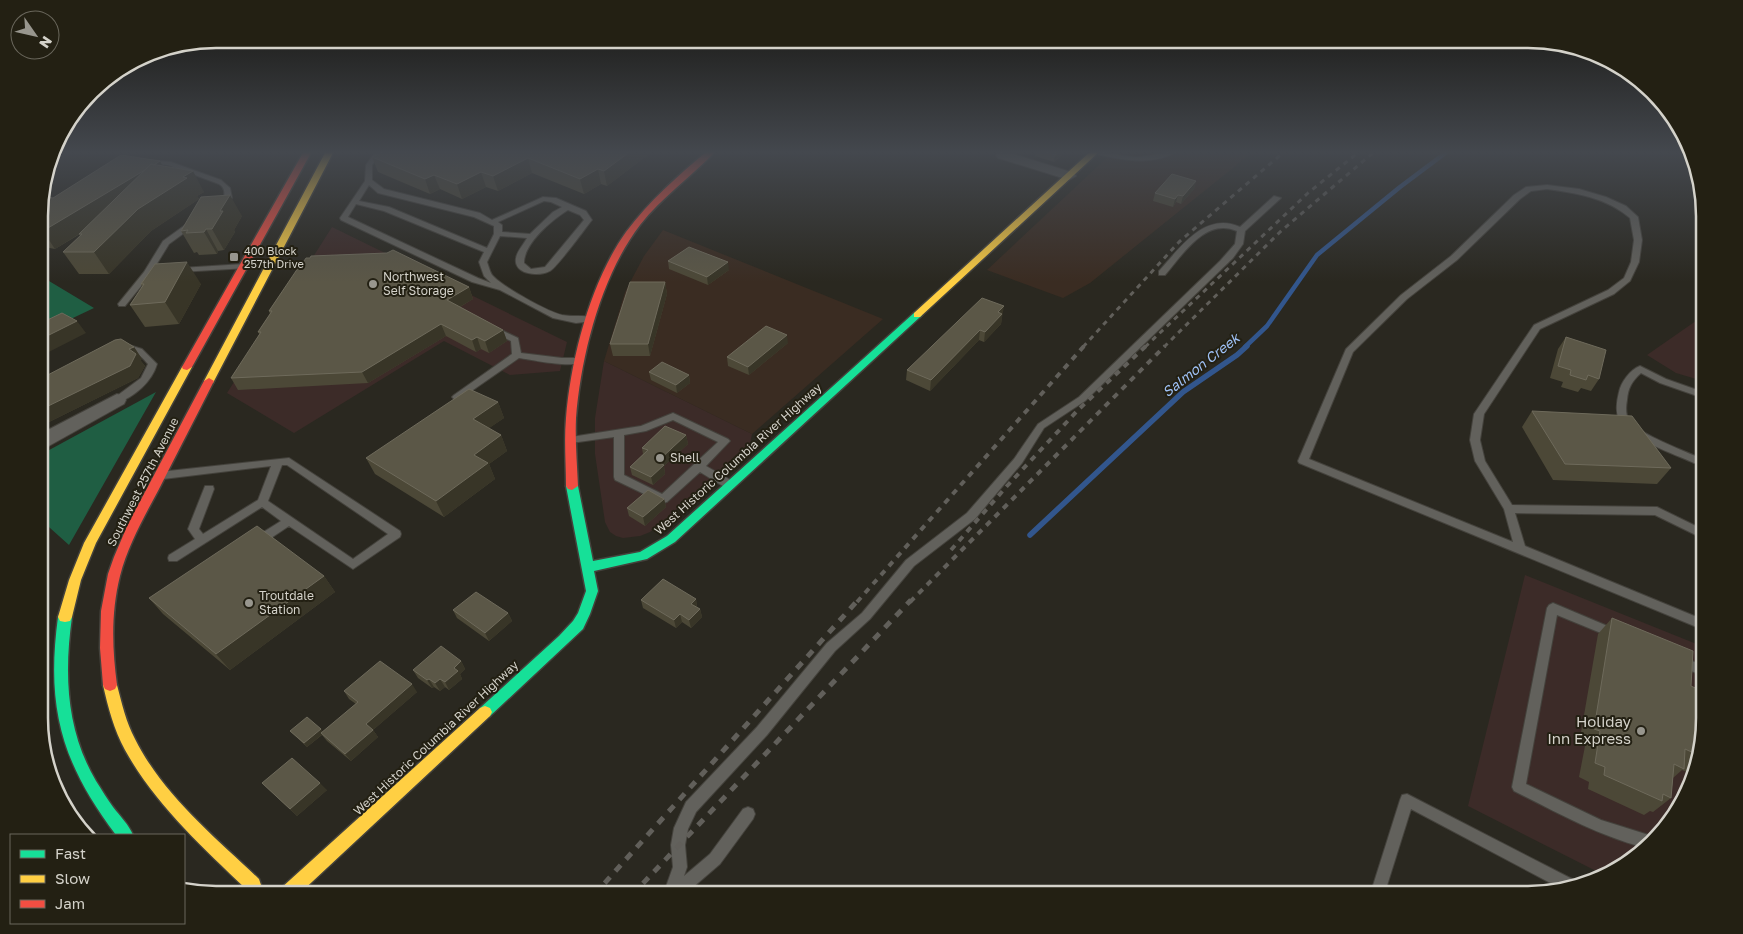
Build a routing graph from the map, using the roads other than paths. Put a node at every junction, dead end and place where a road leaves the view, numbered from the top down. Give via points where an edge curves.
1 (229, 195) edge
2 (284, 195) edge
3 (307, 195) edge
4 (360, 195) edge
5 (395, 195) edge
6 (663, 195) edge
7 (1049, 195) edge
8 (1520, 195) edge
9 (1590, 195) edge
10 (1277, 198) dead end
11 (355, 202) junction
12 (568, 207) junction
13 (213, 209) edge
14 (197, 220) edge
15 (492, 222) junction
16 (1241, 230) junction
17 (498, 234) junction
18 (532, 236) junction
19 (488, 251) junction
20 (244, 266) junction
21 (166, 271) edge
22 (156, 272) edge
23 (147, 273) junction
24 (1162, 273) dead end
25 (503, 289) junction
26 (122, 304) dead end
27 (591, 319) junction
28 (493, 329) edge
29 (110, 351) edge
30 (517, 354) junction
31 (580, 361) junction
32 (1696, 392) edge
33 (457, 397) edge
34 (117, 400) joint
35 (619, 433) junction
36 (48, 438) edge
37 (570, 440) junction
38 (1696, 460) edge
39 (278, 462) junction
40 (699, 467) junction
41 (160, 475) junction
42 (730, 485) junction
43 (209, 490) dead end
44 (262, 502) junction
45 (1509, 509) junction
46 (289, 521) junction
47 (1696, 531) edge
48 (201, 540) junction
49 (249, 548) edge
50 (1520, 549) junction
51 (173, 558) dead end
52 (588, 566) junction
53 (1696, 622) edge
54 (1624, 638) edge
55 (1669, 656) edge
56 (1696, 668) edge
57 (748, 814) dead end
58 (124, 834) edge
59 (1643, 840) edge
60 (1564, 882) edge
61 (253, 886) edge
62 (296, 886) edge
63 (674, 886) edge
64 (682, 886) edge
65 (1380, 886) edge

1 - 13 lane
2 - 20 main road, Southwest 257th Avenue
3 - 41 main road, Southwest 257th Avenue
4 - 11 lane
5 - 15 lane via 477,215
6 - 27 main road via 629,234 608,270
7 - 42 main road, West Historic Columbia River Highway
8 - 50 lane via 1454,258 1404,298 1349,352 1303,460
9 - 45 lane via 1623,208 1634,217 1638,240 1635,262 1627,279 1611,292 1537,327 1479,414 1474,440 1480,461
10 - 16 lane
11 - 19 lane via 386,209
11 - 25 lane via 344,218 475,280
12 - 15 lane via 543,199
12 - 18 lane
12 - 18 lane via 583,213 588,220 544,271 532,272 521,263 520,258
14 - 23 lane via 166,243
15 - 17 lane via 498,225
16 - 24 lane via 1228,224 1210,226
16 - 63 lane via 1240,244 1223,263 1082,399 1041,426 1018,461 971,516 910,563 866,616 831,647 762,732 692,807 680,828 680,867
17 - 18 lane
17 - 19 lane
19 - 25 lane via 483,262 488,276
20 - 21 lane
20 - 58 main road, Southwest 257th Avenue via 88,546 67,604 59,661 61,693 72,749 100,804
22 - 23 lane
23 - 26 lane
25 - 27 lane via 556,316
27 - 31 main road
28 - 30 lane via 515,340
29 - 34 lane via 131,346 146,355 153,364 152,372 141,383
30 - 31 lane
30 - 33 lane
31 - 37 main road
32 - 38 lane via 1640,369 1628,379 1622,394 1621,411 1625,422 1635,431
34 - 36 street
35 - 37 lane
35 - 40 lane via 619,477 663,499
35 - 40 lane via 643,429 673,416 725,441
37 - 52 main road via 573,496
39 - 41 lane
39 - 44 lane
39 - 46 lane via 288,461 396,534 353,566
40 - 42 lane
41 - 61 main road, Southwest 257th Avenue via 126,541 111,585 104,639 111,698 123,733 153,781
42 - 52 main road, West Historic Columbia River Highway via 658,548 643,556
43 - 48 lane via 193,530
44 - 46 lane
44 - 48 lane
45 - 47 lane via 1657,511
45 - 50 lane
46 - 49 lane
48 - 51 lane
50 - 53 lane
52 - 62 main road, West Historic Columbia River Highway via 592,591 578,625
54 - 59 lane via 1554,608 1519,787 1598,825
55 - 56 lane
57 - 64 lane via 715,859
60 - 65 lane via 1407,800

